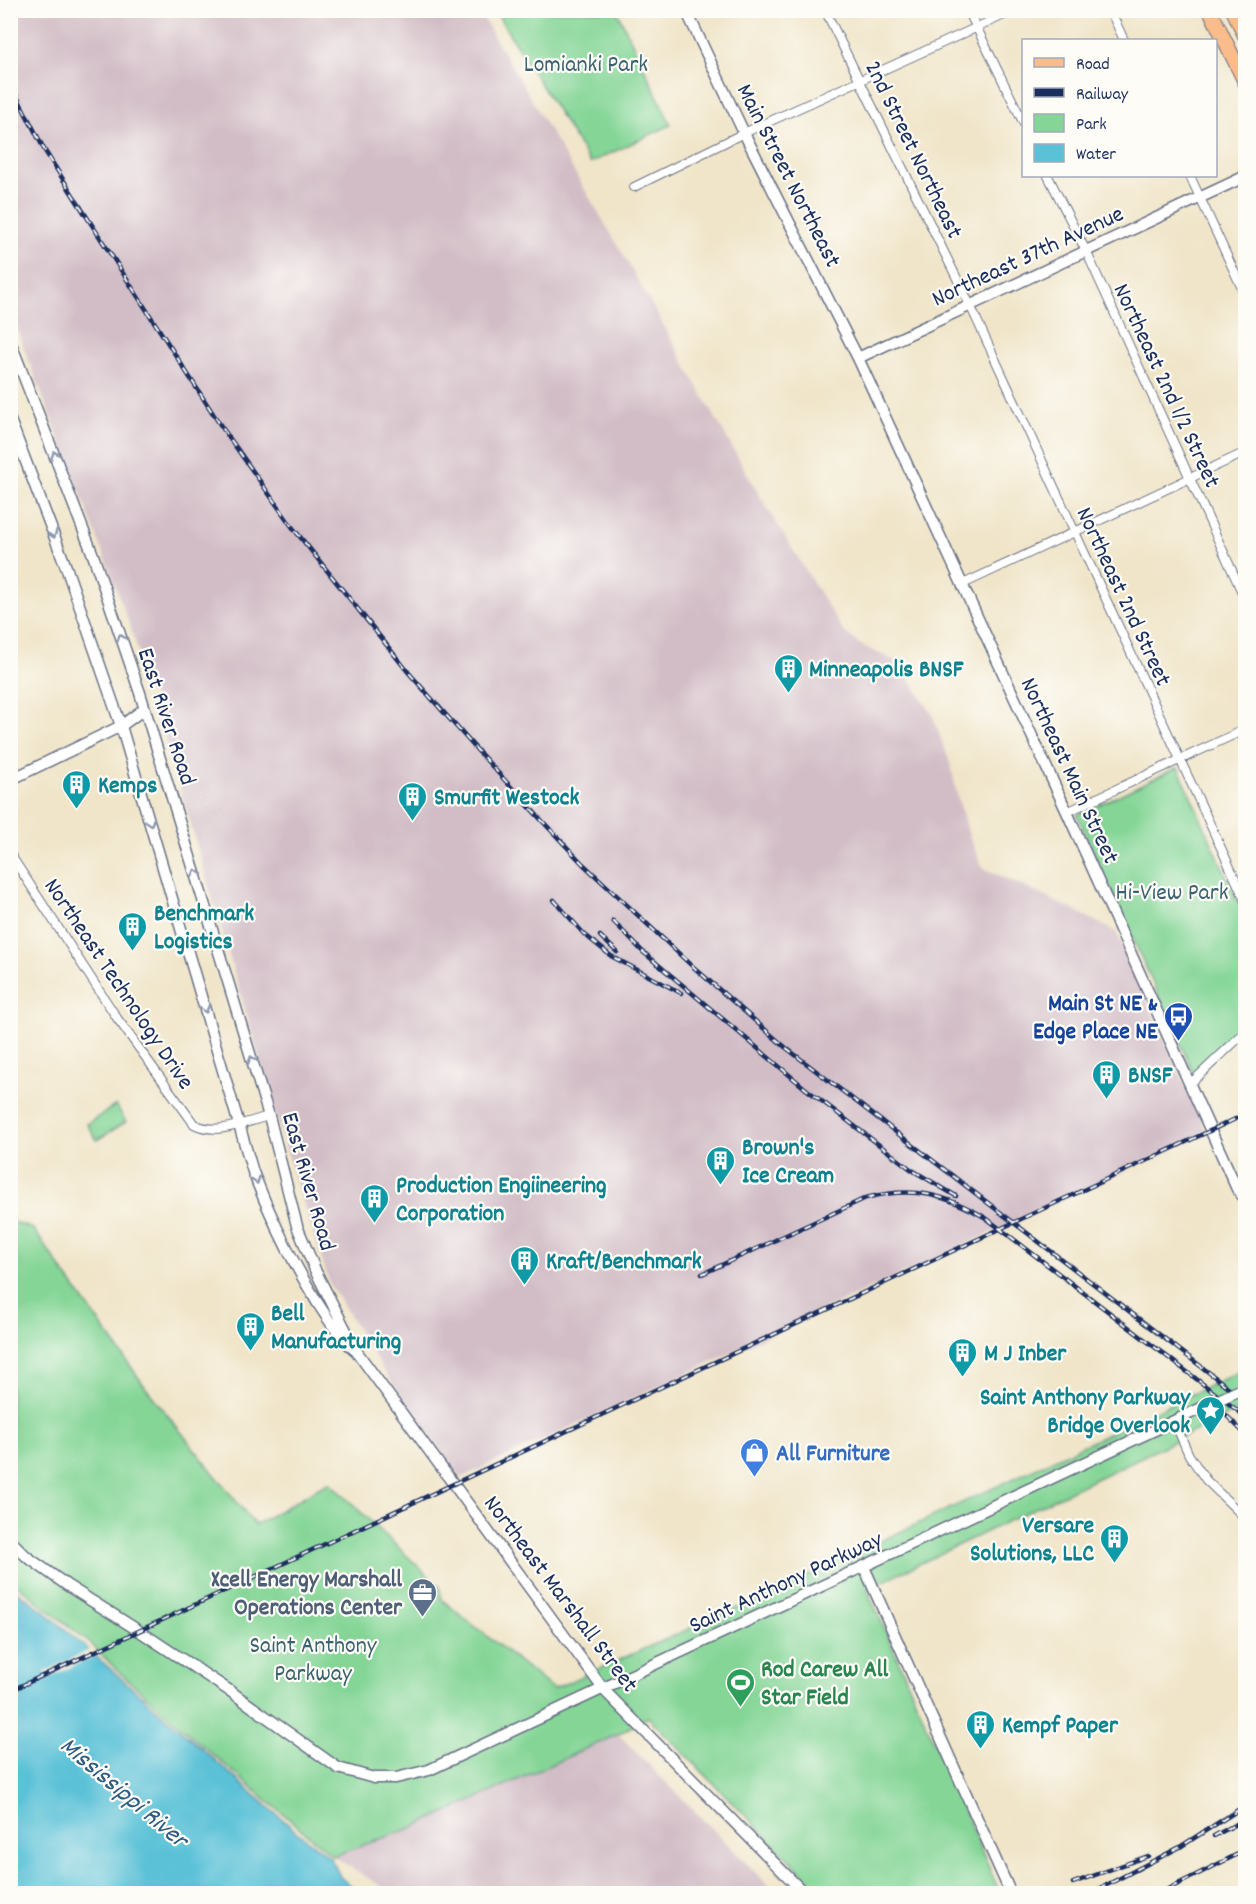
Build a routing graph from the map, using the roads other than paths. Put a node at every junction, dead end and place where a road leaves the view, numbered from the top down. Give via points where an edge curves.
1 (686, 10) edge
2 (825, 10) edge
3 (968, 10) edge
4 (1015, 10) edge
5 (1110, 10) edge
6 (1210, 10) edge
7 (1233, 10) edge
8 (976, 28) junction
9 (1245, 38) edge
10 (1124, 39) edge
11 (859, 81) junction
12 (1245, 84) edge
13 (1022, 122) edge
14 (744, 133) junction
15 (1245, 176) edge
16 (1049, 177) edge
17 (1190, 177) edge
18 (634, 187) dead end
19 (1200, 197) junction
20 (1086, 251) junction
21 (1245, 297) edge
22 (970, 305) junction
23 (10, 341) edge
24 (858, 358) junction
25 (10, 420) edge
26 (1245, 452) edge
27 (1189, 479) junction
28 (1075, 532) junction
29 (963, 584) junction
30 (1245, 601) edge
31 (144, 709) junction
32 (121, 726) junction
33 (1245, 729) edge
34 (1179, 760) junction
35 (10, 780) edge
36 (1067, 812) junction
37 (10, 854) edge
38 (1245, 902) edge
39 (1245, 1031) edge
40 (1190, 1084) junction
41 (269, 1116) junction
42 (238, 1124) junction
43 (1245, 1200) edge
44 (357, 1352) junction
45 (1245, 1387) edge
46 (1174, 1422) junction
47 (1245, 1519) edge
48 (10, 1540) edge
49 (864, 1567) junction
50 (604, 1690) junction
51 (804, 1893) edge
52 (1011, 1893) edge

1 - 14 street, Main Street Northeast
2 - 11 street, 2nd Street Northeast
3 - 8 street
4 - 8 street
5 - 10 street
6 - 12 main road
7 - 9 main road
8 - 11 street
8 - 13 street
11 - 14 street
11 - 22 street, 2nd Street Northeast
14 - 18 street
14 - 24 street, Main Street Northeast
15 - 19 street, Northeast 37th Avenue
16 - 20 street, Northeast 2nd 1/2 Street
17 - 19 street
19 - 20 street, Northeast 37th Avenue
19 - 21 street
20 - 22 street, Northeast 37th Avenue
20 - 27 street, Northeast 2nd 1/2 Street
22 - 24 street, Northeast 37th Avenue
22 - 28 street, Northeast 2nd Street
31 -> 23 street, East River Road via 93,555
24 - 29 street, Northeast Main Street
25 -> 32 street, East River Road
26 - 27 street
27 - 28 street
27 - 30 street, Northeast 2nd 1/2 Street
28 - 29 street
28 - 34 street, Northeast 2nd Street
29 - 36 street, Northeast Main Street
31 - 32 street
41 -> 31 street, East River Road
32 - 35 street
32 -> 42 street, East River Road
33 - 34 street
34 - 36 street
34 - 38 street, Northeast 2nd Street
36 - 40 street, Northeast Main Street
37 - 42 street, Northeast Technology Drive via 187,1118 201,1128 219,1130
39 - 40 street
40 - 43 street, Northeast Main Street
41 - 42 street
41 - 44 street, East River Road via 297,1226
42 -> 44 street, East River Road via 269,1213 292,1262 344,1341
44 - 50 street, Northeast Marshall Street
45 - 46 street, Saint Anthony Parkway, bridge
46 - 47 street via 1206,1480
46 - 49 street, Saint Anthony Parkway
48 - 50 street, Saint Anthony Parkway via 68,1586 230,1691 321,1758 356,1774 396,1778 429,1770
49 - 50 street, Saint Anthony Parkway
49 - 52 street
50 - 51 street, Northeast Marshall Street

